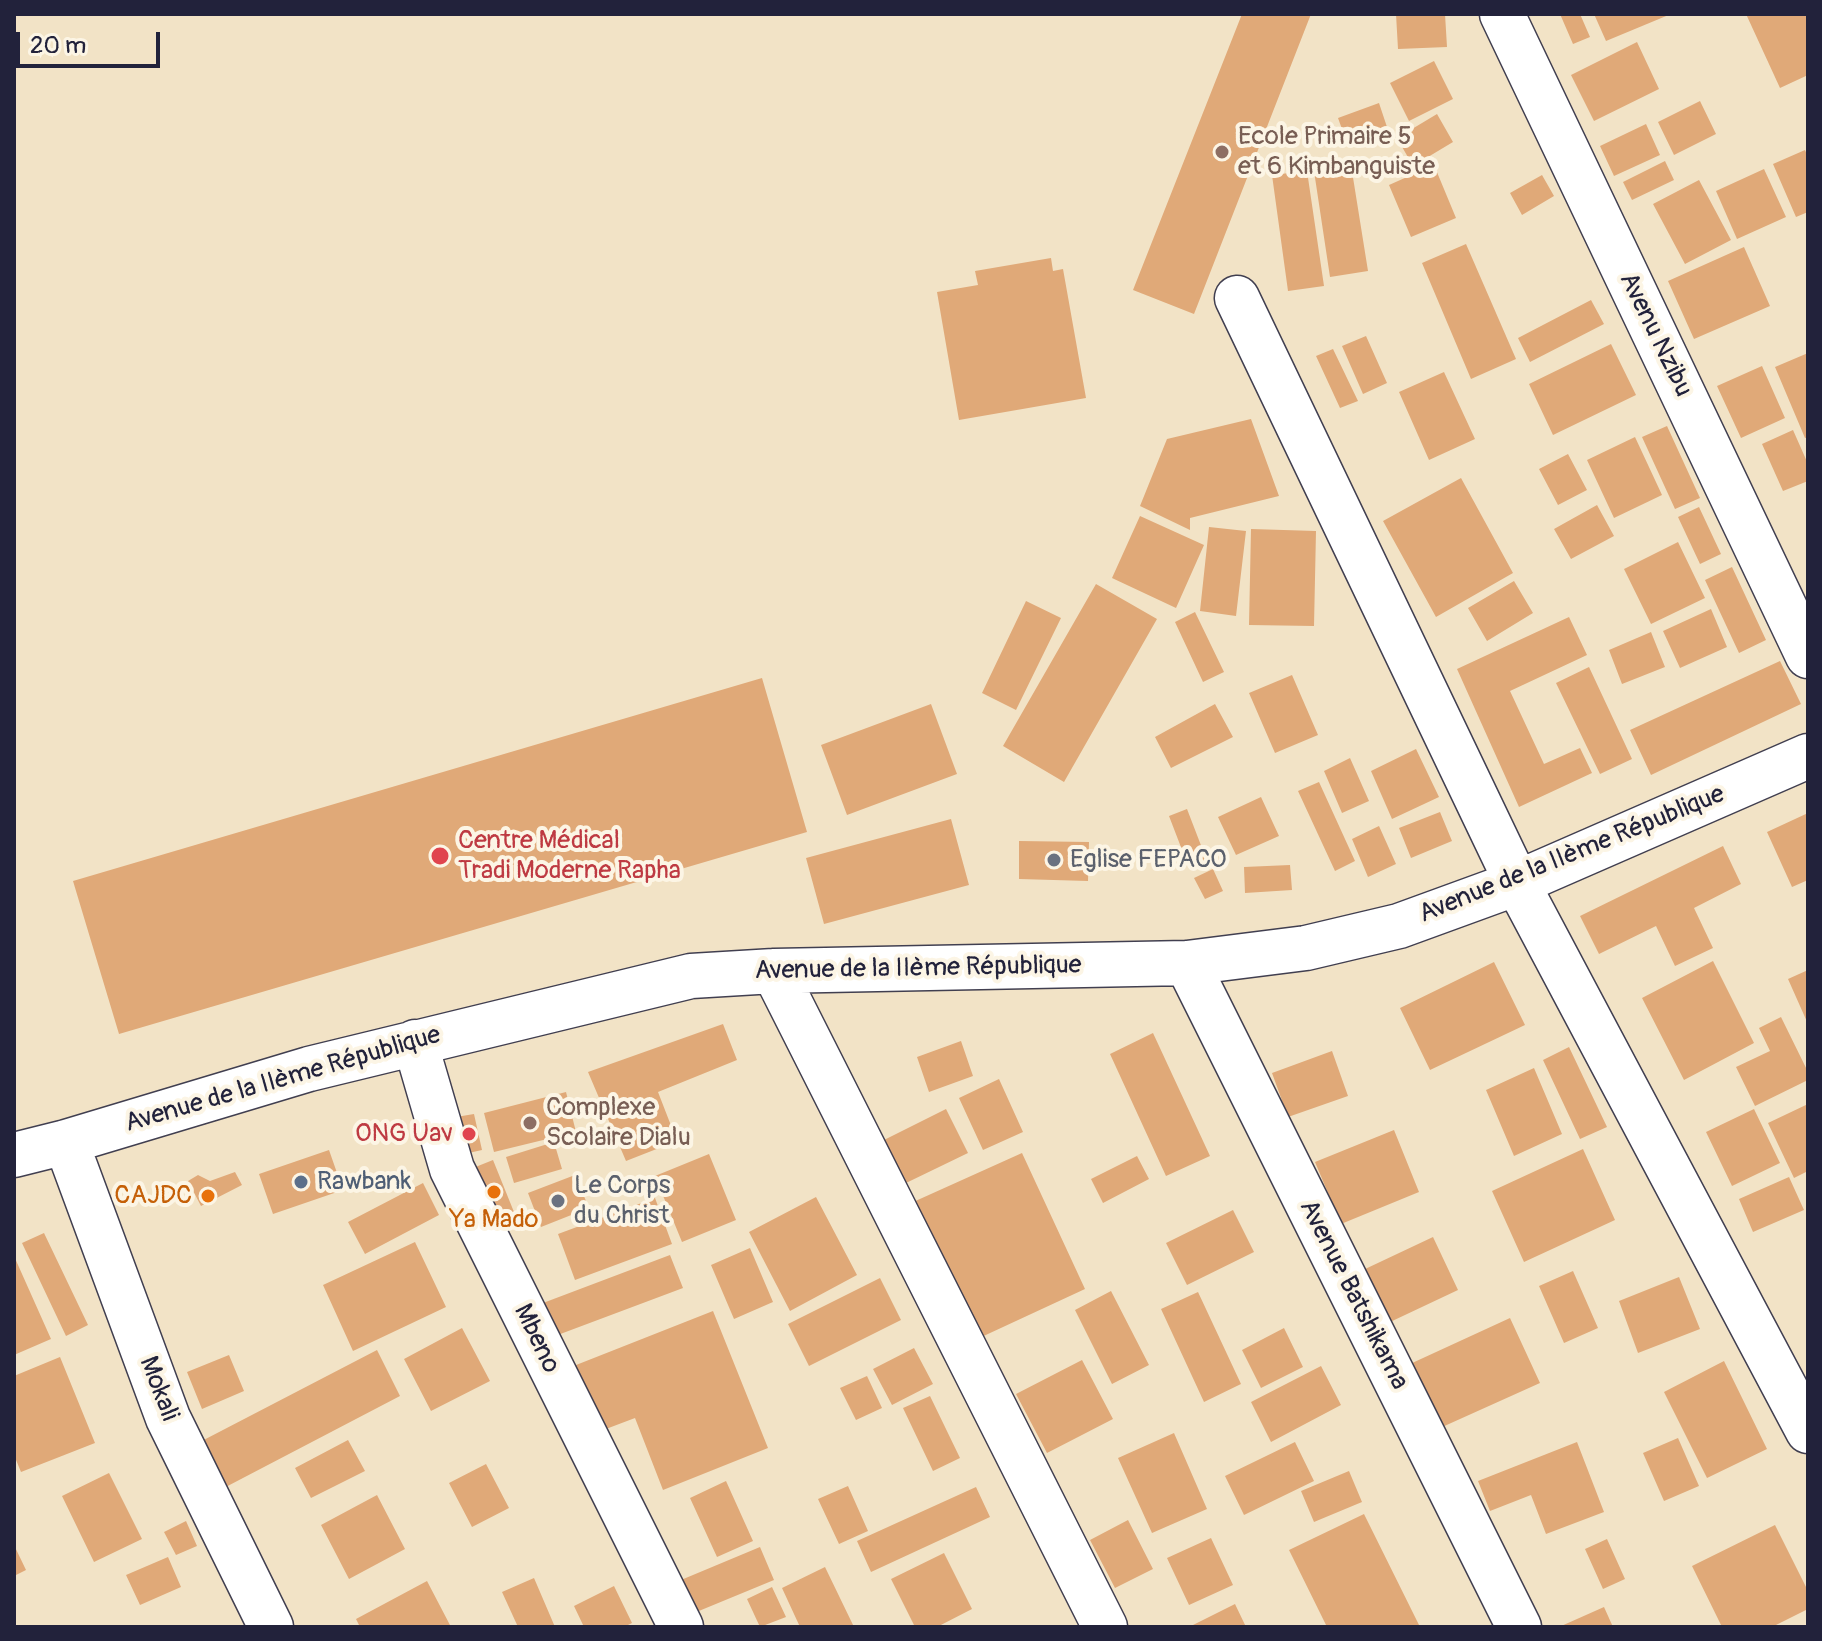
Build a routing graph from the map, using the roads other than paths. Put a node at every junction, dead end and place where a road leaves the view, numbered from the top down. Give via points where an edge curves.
1 (1502, 14) edge
2 (1237, 298) dead end
3 (1808, 656) edge
4 (1808, 756) edge
5 (1517, 883) junction
6 (1187, 963) junction
7 (774, 971) junction
8 (415, 1042) junction
9 (66, 1142) junction
10 (14, 1155) edge
11 (1808, 1431) edge
12 (271, 1627) edge
13 (681, 1627) edge
14 (1105, 1627) edge
15 (1519, 1627) edge

1 - 3 street, Avenu Nzibu
2 - 5 street
4 - 5 street, Avenue de la IIème République
5 - 6 street, Avenue de la IIème République via 1399,926 1306,948
5 - 11 street
6 - 7 street, Avenue de la IIème République
6 - 15 street, Avenue Batshikama
7 - 8 street, Avenue de la IIème République via 691,976
7 - 14 street
8 - 9 street, Avenue de la IIème République
8 - 13 street, Mbeno via 452,1169
9 - 10 street, Avenue de la IIème République
9 - 12 street, Mokali via 168,1418

